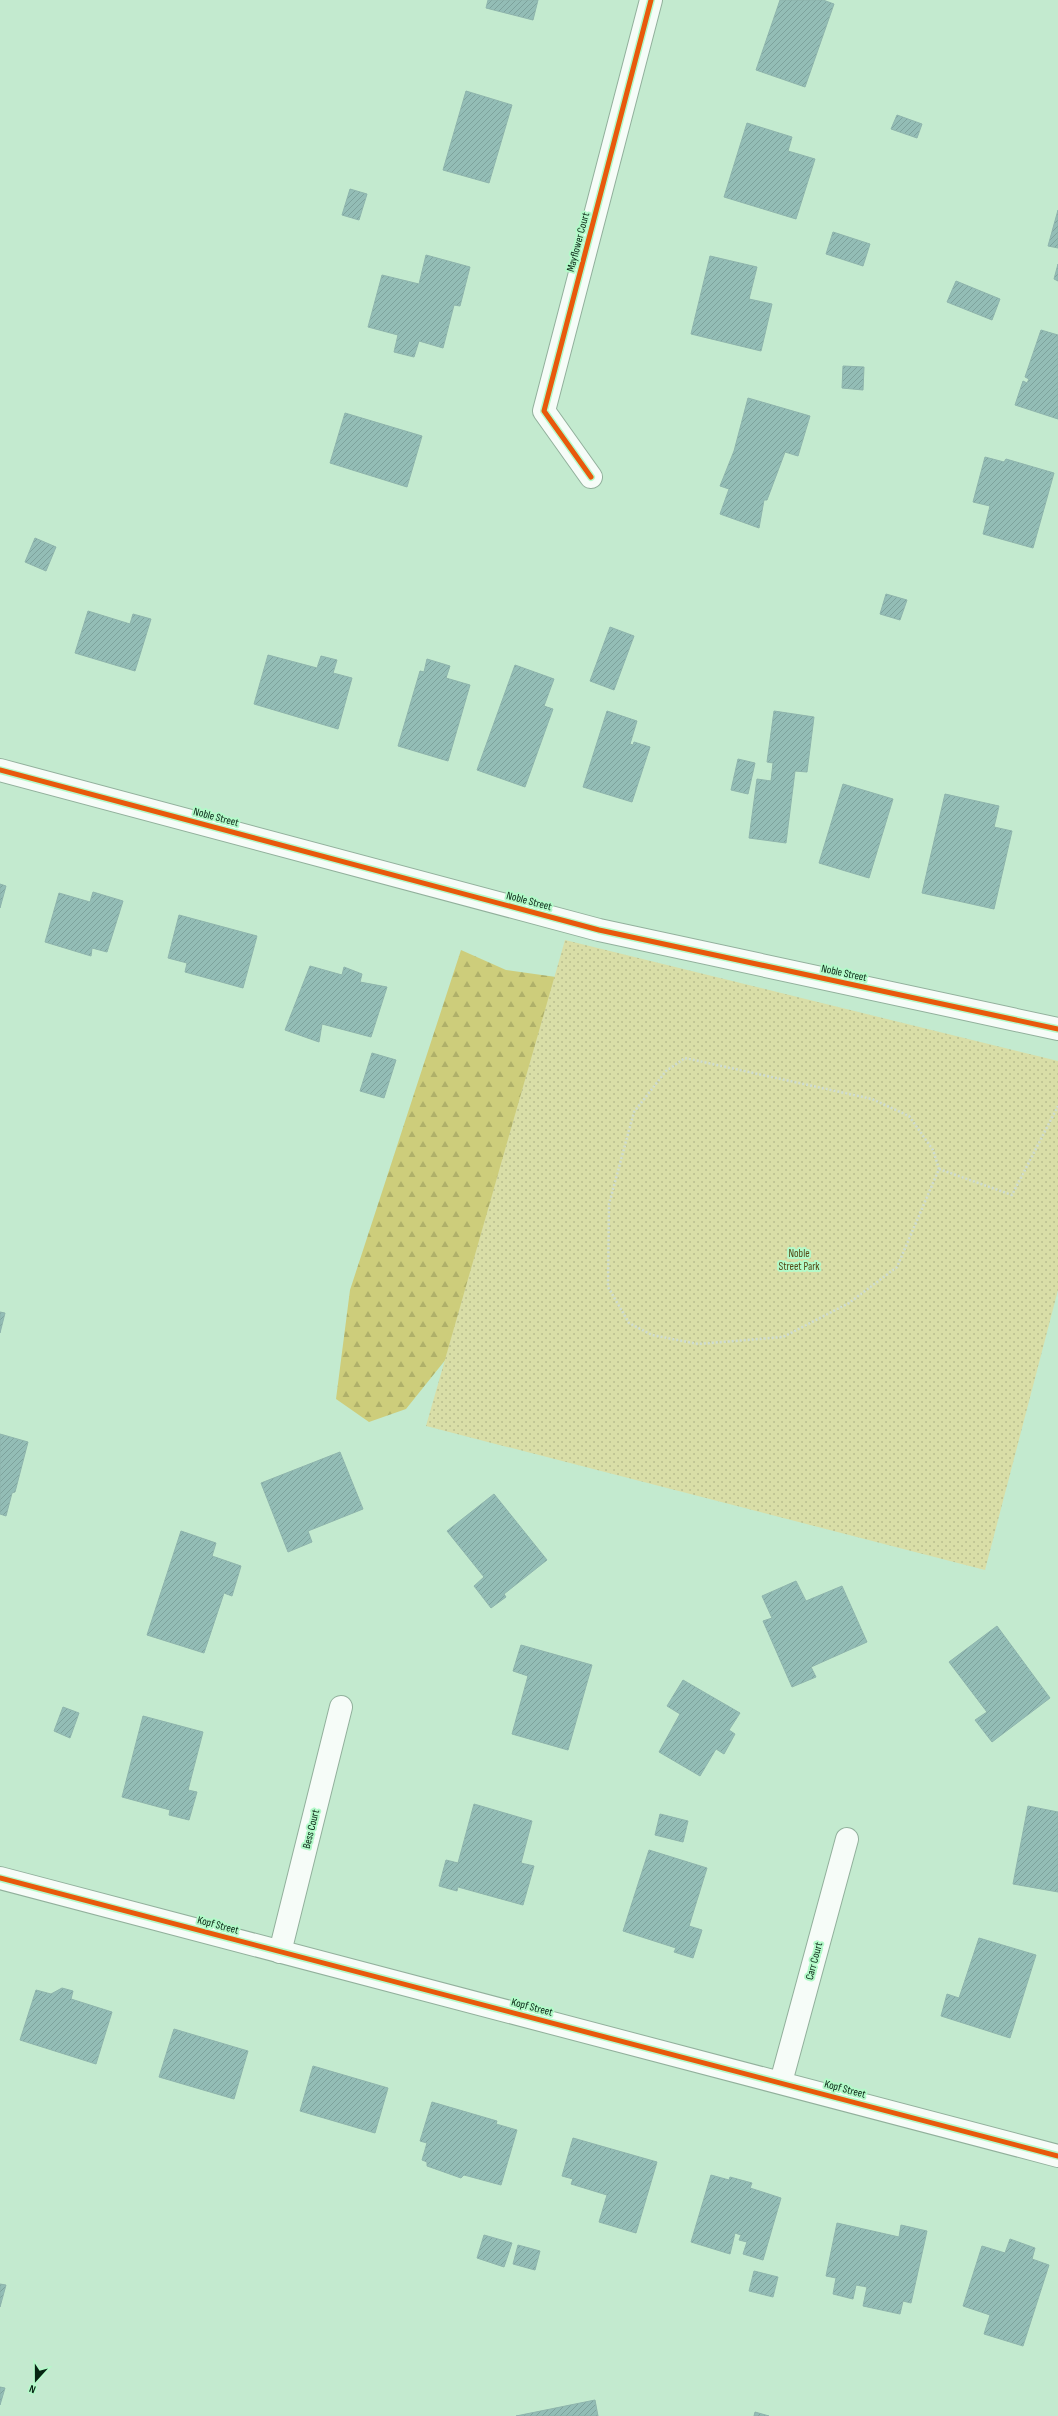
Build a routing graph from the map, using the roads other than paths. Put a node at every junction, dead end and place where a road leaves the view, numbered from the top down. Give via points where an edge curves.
1 (651, 0) edge
2 (591, 477) dead end
3 (0, 770) edge
4 (1058, 1030) edge
5 (341, 1707) dead end
6 (848, 1839) dead end
7 (0, 1878) edge
8 (280, 1952) junction
9 (781, 2082) junction
10 (1058, 2156) edge

1 - 2 street, Mayflower Court via 544,411
3 - 4 street, Noble Street via 599,930
5 - 8 street, Bess Court
6 - 9 street, Carr Court
7 - 8 street, Kopf Street
8 - 9 street, Kopf Street
9 - 10 street, Kopf Street

